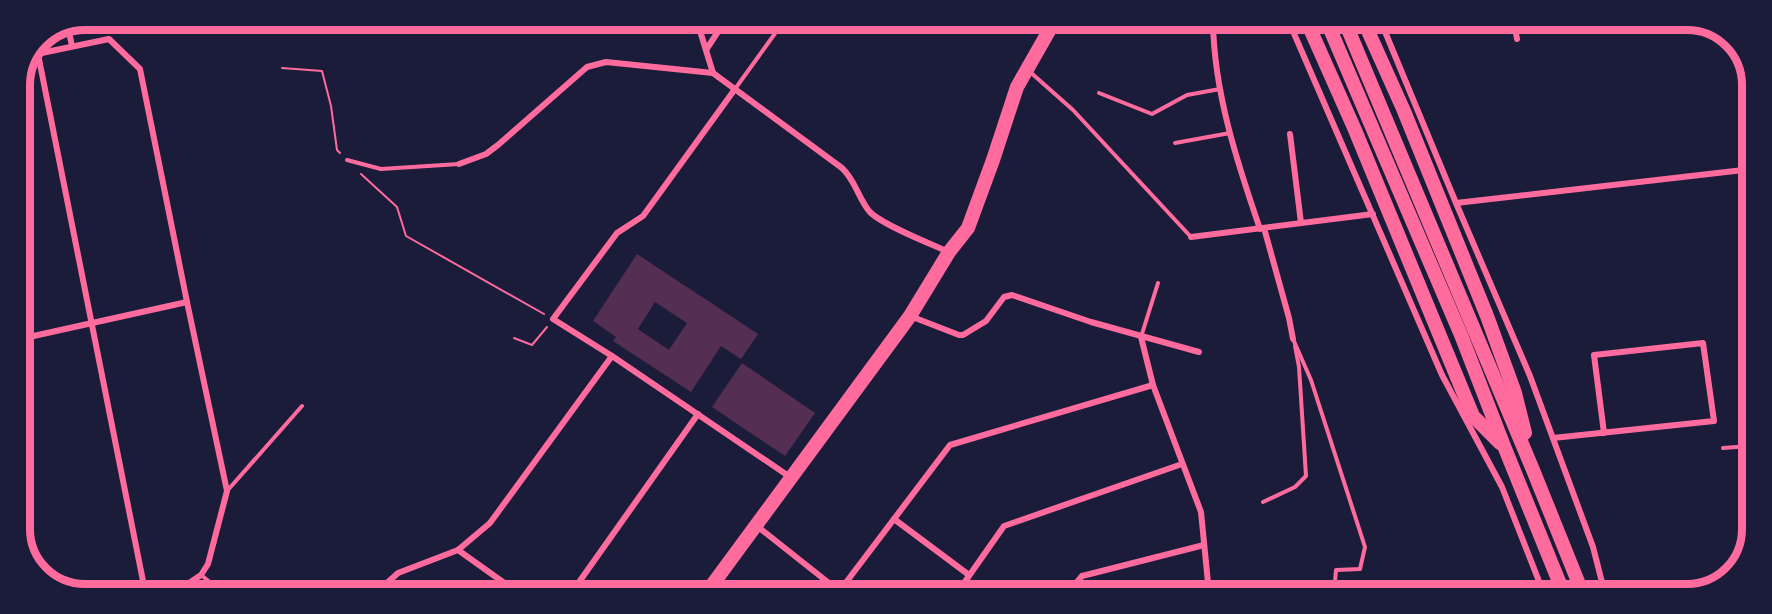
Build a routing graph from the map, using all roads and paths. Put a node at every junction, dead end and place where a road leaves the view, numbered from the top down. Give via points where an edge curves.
1 (700, 30) edge
2 (719, 30) edge
3 (777, 30) edge
4 (1049, 30) edge
5 (1214, 30) edge
6 (1292, 30) edge
7 (1310, 30) edge
8 (1330, 30) edge
9 (1349, 30) edge
10 (1368, 30) edge
11 (1384, 30) edge
12 (1515, 30) edge
13 (69, 33) edge
14 (1517, 39) dead end
15 (72, 46) junction
16 (706, 50) junction
17 (41, 53) edge
18 (36, 60) edge
19 (1027, 69) junction
20 (713, 73) junction
21 (735, 89) junction
22 (1221, 89) junction
23 (1099, 93) dead end
24 (1230, 133) junction
25 (1290, 134) dead end
26 (1175, 143) dead end
27 (347, 160) dead end
28 (459, 164) joint
29 (1742, 170) edge
30 (1456, 204) junction
31 (1373, 214) junction
32 (1301, 223) junction
33 (1262, 228) junction
34 (1191, 237) joint
35 (426, 247) dead end
36 (949, 252) junction
37 (1158, 283) dead end
38 (187, 302) junction
39 (910, 316) junction
40 (553, 319) junction
41 (92, 323) junction
42 (30, 337) edge
43 (1141, 337) junction
44 (514, 338) dead end
45 (1293, 339) junction
46 (1199, 352) dead end
47 (612, 356) junction
48 (1153, 385) junction
49 (302, 405) dead end
50 (698, 414) junction
51 (1604, 432) junction
52 (1553, 438) junction
53 (1504, 446) junction
54 (1742, 447) edge
55 (1724, 448) dead end
56 (1182, 464) junction
57 (1533, 470) junction
58 (790, 477) junction
59 (227, 491) junction
60 (1263, 502) dead end
61 (894, 519) junction
62 (756, 525) junction
63 (1204, 545) junction
64 (458, 550) junction
65 (201, 575) junction
66 (969, 575) junction
67 (144, 584) edge
68 (188, 584) edge
69 (212, 584) edge
70 (385, 584) edge
71 (506, 584) edge
72 (578, 584) edge
73 (713, 584) edge
74 (828, 584) edge
75 (844, 584) edge
76 (963, 584) edge
77 (1075, 584) edge
78 (1208, 584) edge
79 (1334, 584) edge
80 (1540, 584) edge
81 (1560, 584) edge
82 (1578, 584) edge
83 (1602, 584) edge

1 - 16 street
2 - 16 street
3 - 21 lane
4 - 19 highway
5 - 22 street
6 - 31 street
7 - 53 highway via 1473,416
8 - 53 highway via 1461,335
9 - 57 highway
10 - 57 highway via 1487,316 1515,393
11 - 30 street
12 - 14 street
13 - 15 street
15 - 17 street
15 - 38 street via 109,39 140,69
16 - 20 street
18 - 41 street
19 - 34 lane via 1072,110
19 - 36 highway via 1017,87 968,228
20 - 21 street
20 - 28 street via 606,62 587,67 486,154
21 - 36 street via 850,175 870,212 885,223
21 - 40 street via 643,216 617,233
22 - 23 lane via 1187,96 1152,114
22 - 24 street
24 - 26 lane
24 - 33 street
25 - 32 street
27 - 28 lane via 381,169
29 - 30 street
30 - 52 street
31 - 32 street
31 - 80 street via 1442,375 1502,487
32 - 33 street
33 - 34 street
33 - 45 street
35 - 40 path
36 - 39 highway
37 - 43 lane
38 - 41 street
38 - 59 street
39 - 43 street via 963,335 986,321 1004,297 1012,295
39 - 58 highway
40 - 44 path via 532,345
40 - 47 street
41 - 42 street
41 - 67 street
43 - 46 street
43 - 48 street
45 - 60 lane via 1299,368 1306,477 1295,488
45 - 79 lane via 1311,380 1365,547 1360,569 1335,570
47 - 50 street
47 - 64 street via 490,523
48 - 56 street
48 - 61 street via 950,445
49 - 59 lane
50 - 58 street
50 - 72 street
51 - 51 street via 1714,421 1703,343 1594,355
51 - 52 street
52 - 83 street
53 - 81 highway
54 - 55 lane
56 - 63 street via 1201,512
56 - 66 street via 1004,526
57 - 82 highway
58 - 62 highway
59 - 65 street via 208,564
61 - 66 street
61 - 75 street
62 - 73 highway
62 - 74 street
63 - 77 street via 1082,576
63 - 78 street
64 - 70 street via 398,573
64 - 71 street
65 - 68 street
65 - 69 lane
66 - 76 street

